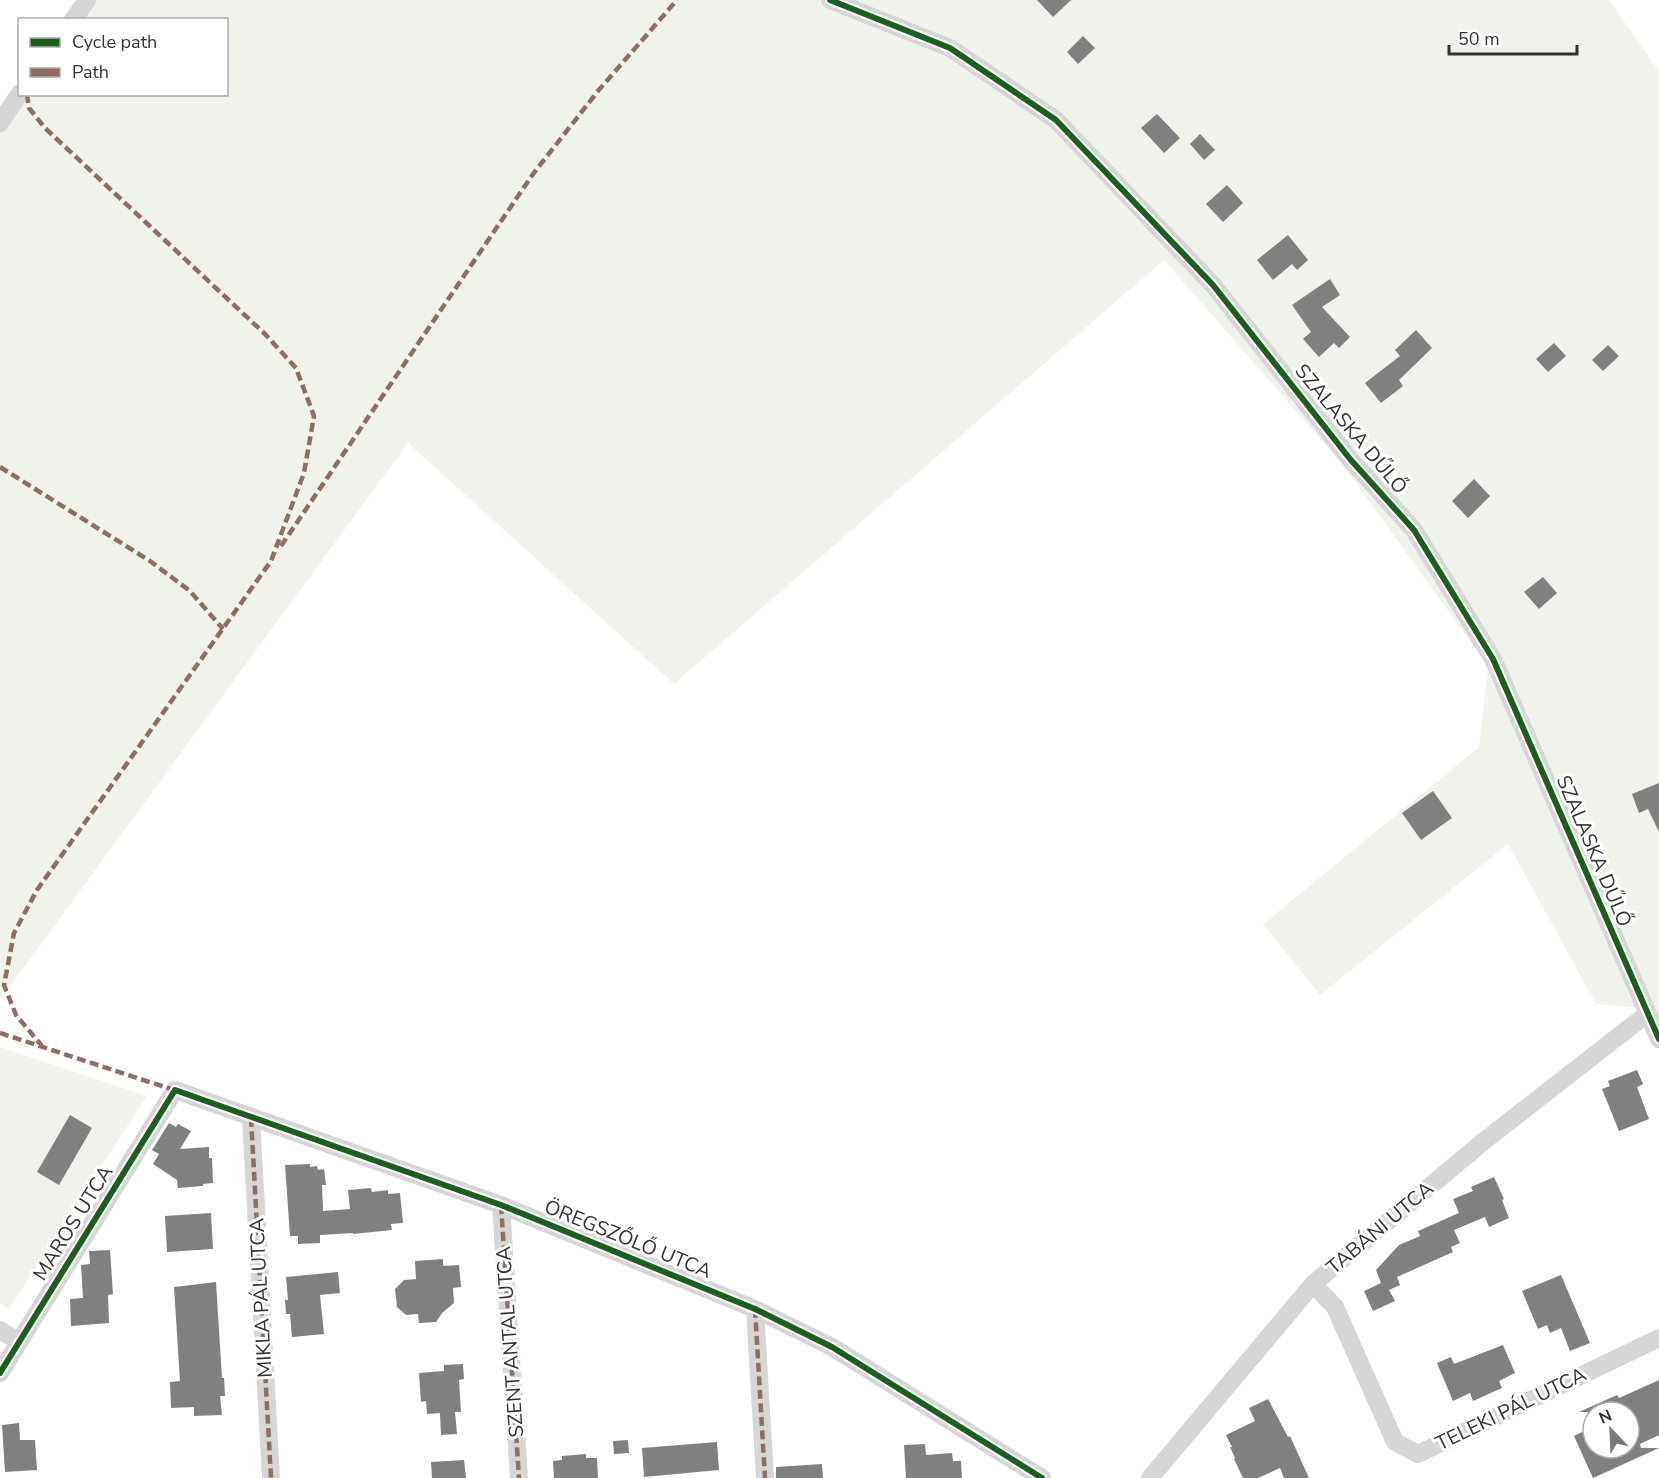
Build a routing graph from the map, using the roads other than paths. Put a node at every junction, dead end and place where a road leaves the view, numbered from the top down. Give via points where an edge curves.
1 (87, 0) edge
2 (830, 0) edge
3 (74, 18) edge
4 (18, 96) edge
5 (0, 123) edge
6 (1647, 1014) junction
7 (1659, 1039) edge
8 (175, 1090) joint
9 (251, 1118) junction
10 (501, 1205) junction
11 (1313, 1284) junction
12 (755, 1309) junction
13 (0, 1330) edge
14 (1659, 1338) edge
15 (19, 1342) junction
16 (0, 1373) edge
17 (271, 1478) edge
18 (519, 1478) edge
19 (765, 1478) edge
20 (1042, 1478) edge
21 (1150, 1478) edge

1 - 3 street
2 - 6 street, SZALASKA DŰLŐ via 950,48 1056,120 1213,285 1350,459 1414,530 1493,659
4 - 5 street
6 - 7 street, SZALASKA DŰLŐ
6 - 11 street, TABÁNI UTCA via 1484,1141
8 - 9 street, ÖREGSZŐLŐ UTCA
8 - 15 street, MAROS UTCA
9 - 10 street, ÖREGSZŐLŐ UTCA
9 - 17 street, MIKLA PÁL UTCA
10 - 12 street, ÖREGSZŐLŐ UTCA
10 - 18 street, SZENT ANTAL UTCA
11 - 14 street, TELEKI PÁL UTCA via 1335,1307 1395,1442 1418,1454
11 - 21 street, TABÁNI UTCA
12 - 19 street
12 - 20 street, ÖREGSZŐLŐ UTCA via 832,1347
13 - 15 street
15 - 16 street, MAROS UTCA

